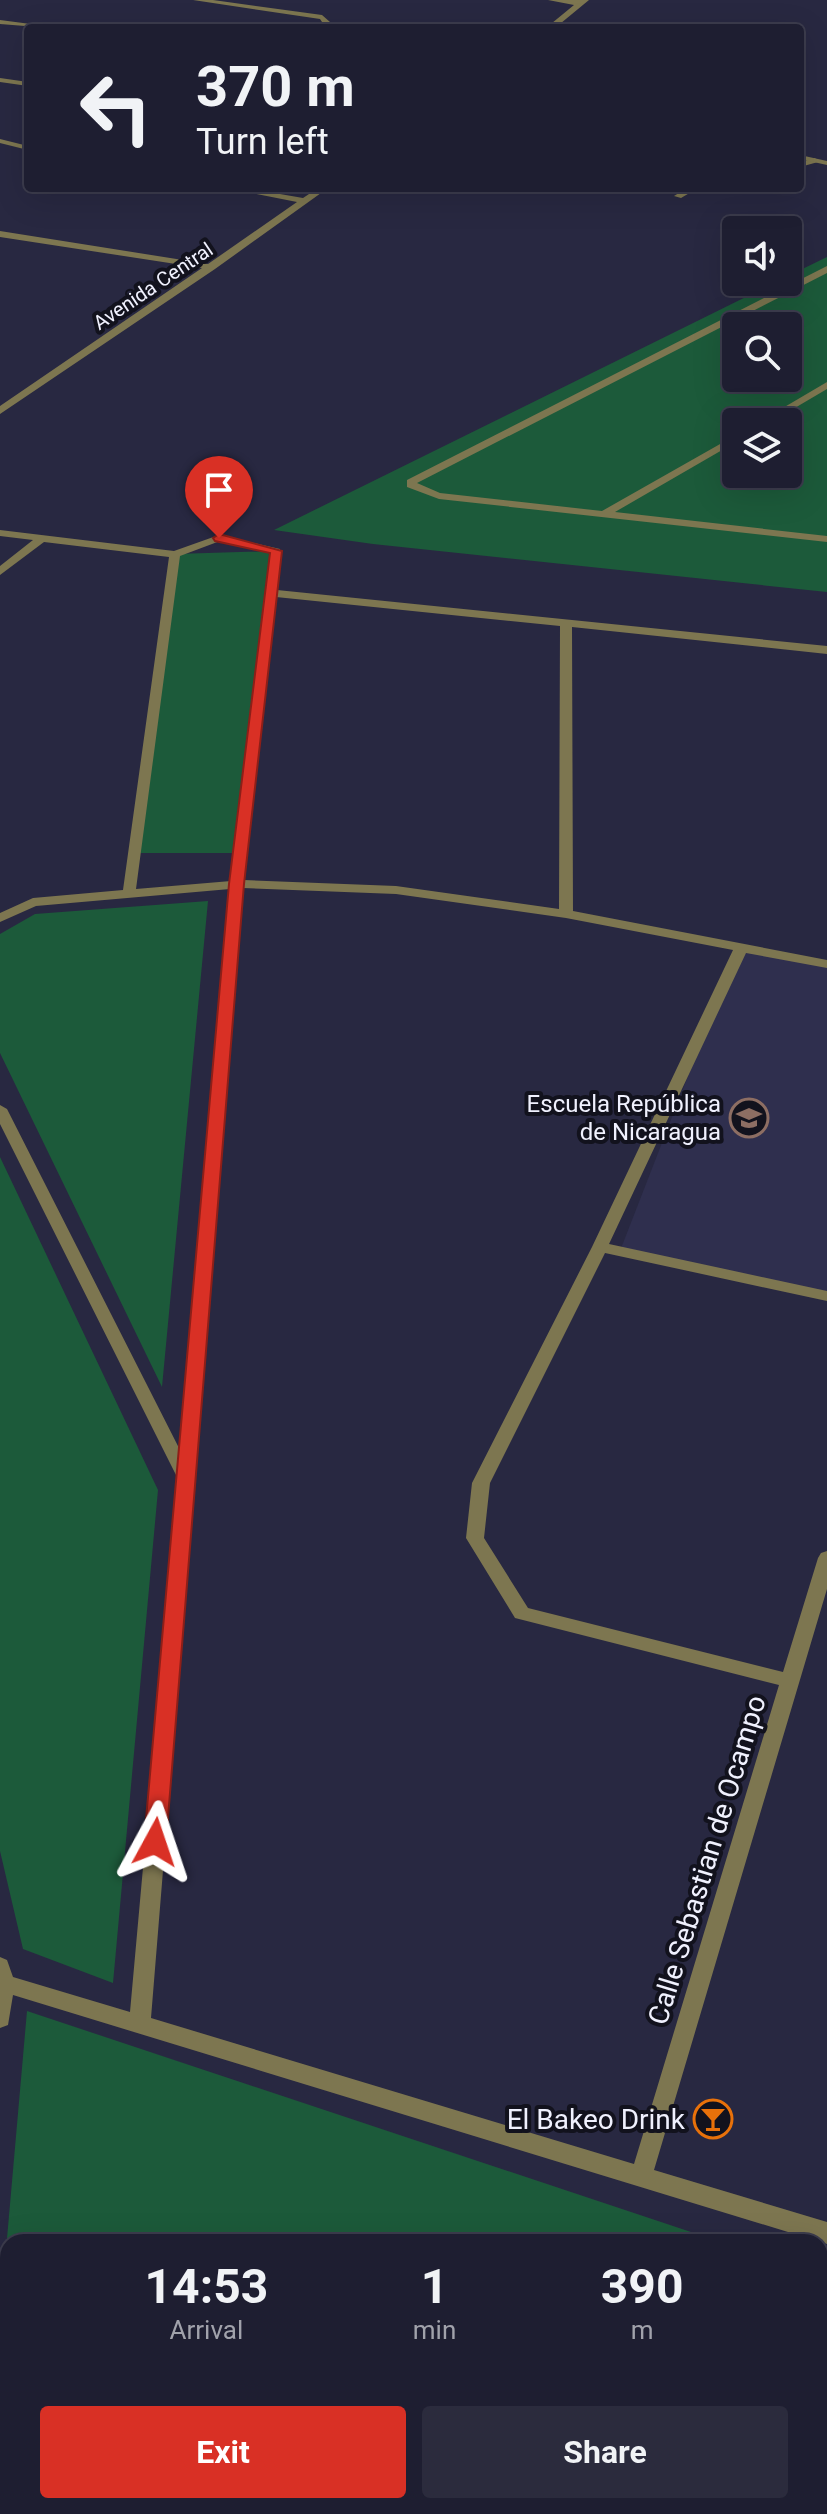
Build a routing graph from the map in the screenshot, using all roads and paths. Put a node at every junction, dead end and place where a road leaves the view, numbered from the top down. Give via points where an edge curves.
1 (197, 0) edge
2 (552, 0) edge
3 (583, 2) edge
4 (0, 22) edge
5 (323, 24) edge
6 (555, 24) edge
7 (24, 25) edge
8 (0, 80) edge
9 (24, 83) edge
10 (0, 141) edge
11 (24, 147) edge
12 (804, 158) edge
13 (815, 160) junction
14 (827, 163) edge
15 (804, 164) edge
16 (253, 192) edge
17 (318, 192) edge
18 (686, 192) edge
19 (678, 196) dead end
20 (304, 201) junction
21 (0, 234) edge
22 (18, 237) junction
23 (0, 248) edge
24 (212, 267) junction
25 (827, 269) edge
26 (827, 385) edge
27 (788, 408) edge
28 (0, 411) edge
29 (722, 446) edge
30 (603, 515) junction
31 (0, 533) edge
32 (41, 539) junction
33 (827, 539) edge
34 (175, 554) junction
35 (0, 572) edge
36 (271, 593) junction
37 (566, 622) junction
38 (827, 650) edge
39 (237, 884) junction
40 (129, 893) junction
41 (566, 914) junction
42 (0, 918) edge
43 (741, 948) junction
44 (827, 964) edge
45 (0, 1109) edge
46 (600, 1247) junction
47 (827, 1296) edge
48 (186, 1478) junction
49 (827, 1558) edge
50 (790, 1681) junction
51 (2, 1974) edge
52 (0, 2019) edge
53 (140, 2024) junction
54 (641, 2177) junction
55 (827, 2233) edge

1 - 5 street via 322,17
2 - 3 street
3 - 6 street
4 - 7 street
8 - 9 street
10 - 11 street
12 - 13 street
13 - 14 street
13 - 15 street
16 - 20 street
17 - 20 street, Avenida Central
18 - 19 street
20 - 24 street, Avenida Central
21 - 22 street
22 - 23 street
22 - 24 street
24 - 28 street, Avenida Central
25 - 30 street via 411,482 412,487 439,496
26 - 27 street
29 - 30 street
30 - 33 street
31 - 32 street
32 - 34 street
32 - 35 street
34 - 36 street via 219,538 276,551
34 - 40 street
36 - 37 street
36 - 39 street
37 - 38 street
37 - 41 street
39 - 40 street
39 - 41 street via 396,890
39 - 48 street
40 - 42 street via 33,902
41 - 43 street
43 - 44 street
43 - 46 street
45 - 48 street
46 - 47 street
46 - 50 street via 481,1483 475,1538 522,1613
48 - 53 street
49 - 50 street, Calle Sebastian de Ocampo
50 - 54 street, Calle Sebastian de Ocampo
51 - 52 street
51 - 53 street
53 - 54 street
54 - 55 street

